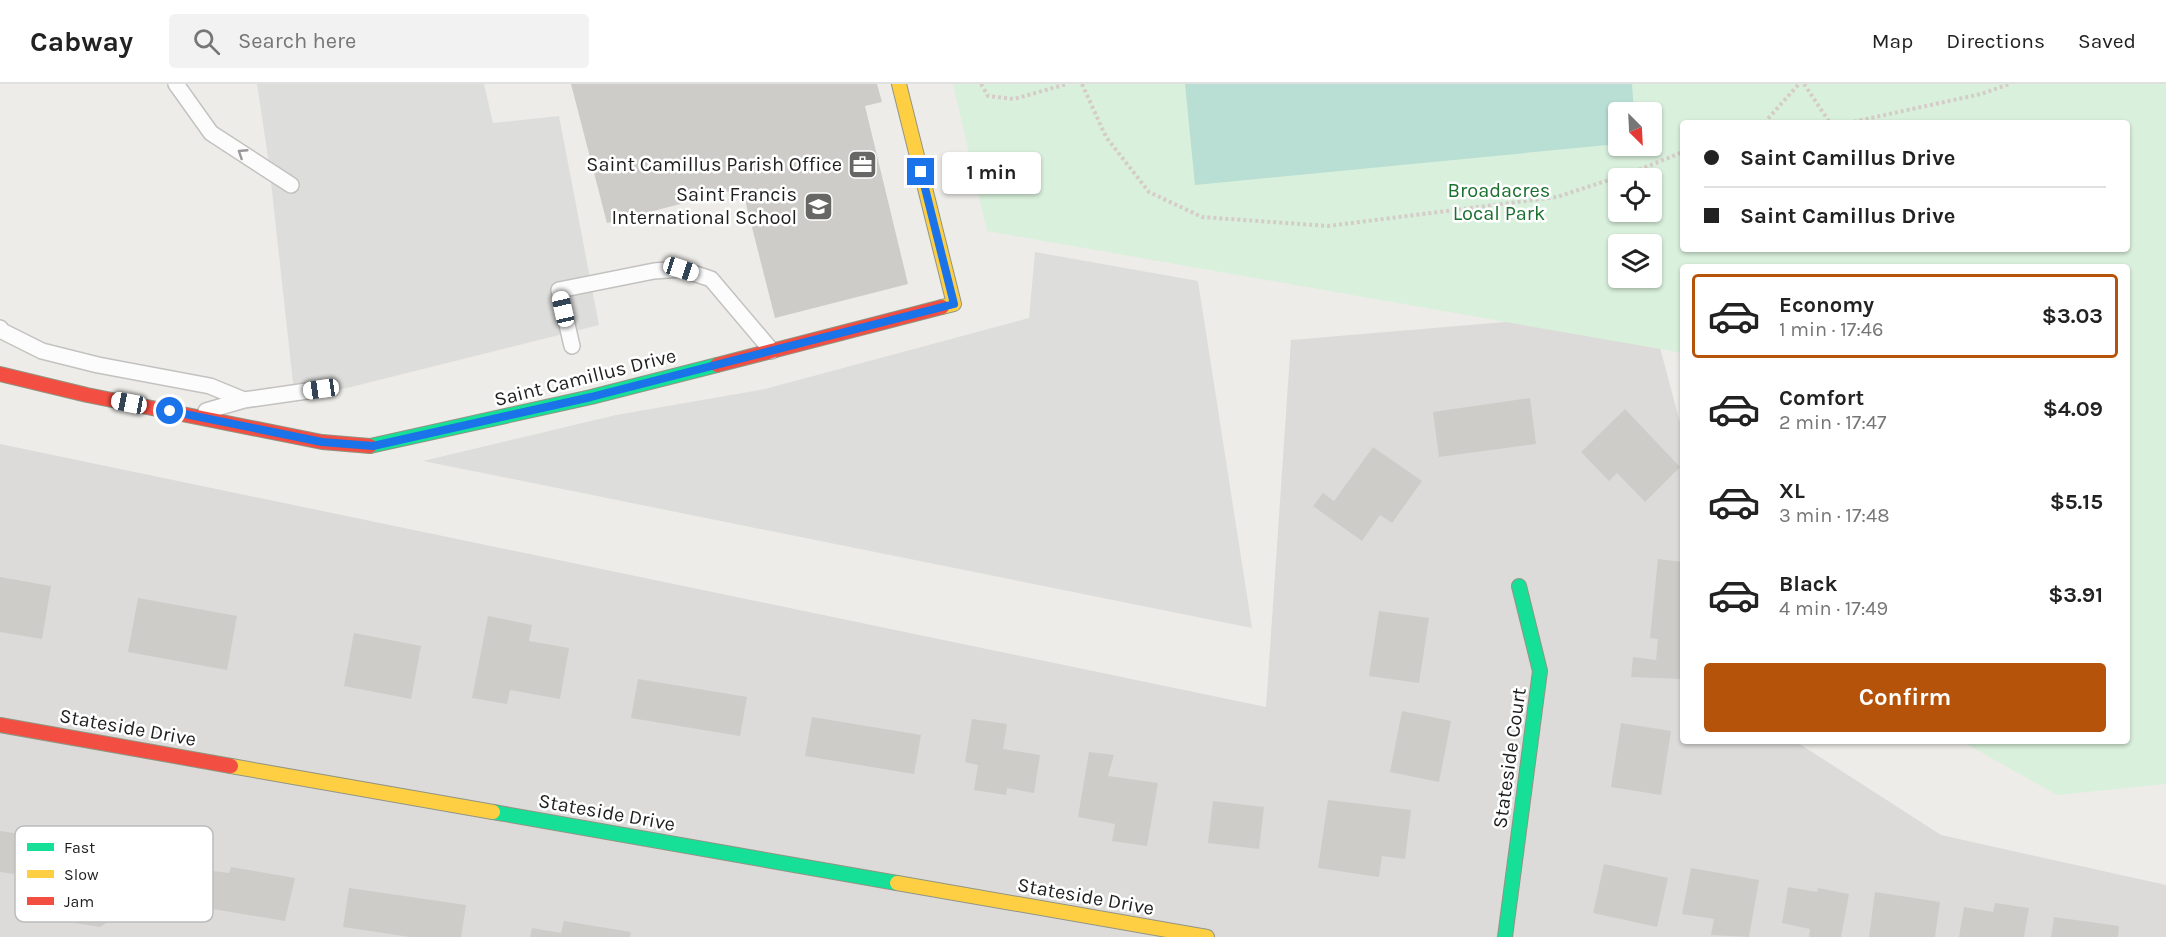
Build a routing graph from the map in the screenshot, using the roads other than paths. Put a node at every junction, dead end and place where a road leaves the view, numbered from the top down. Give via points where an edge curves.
1 (176, 84) edge
2 (899, 84) edge
3 (291, 185) dead end
4 (0, 328) edge
5 (572, 346) dead end
6 (772, 351) junction
7 (0, 374) edge
8 (321, 389) dead end
9 (244, 400) junction
10 (191, 416) junction
11 (1519, 586) dead end
12 (0, 725) edge
13 (1201, 937) edge
14 (1505, 937) edge

3 -> 1 lane via 211,133
2 - 6 street, Saint Camillus Drive via 954,304
4 - 9 lane via 42,351 210,386
5 - 6 lane via 559,290 681,269 711,279
6 - 10 street, Saint Camillus Drive via 373,446 322,442
7 - 10 street, Saint Camillus Drive
8 - 9 lane
9 - 10 lane
11 - 14 street, Stateside Court via 1540,671
12 - 13 street, Stateside Drive

